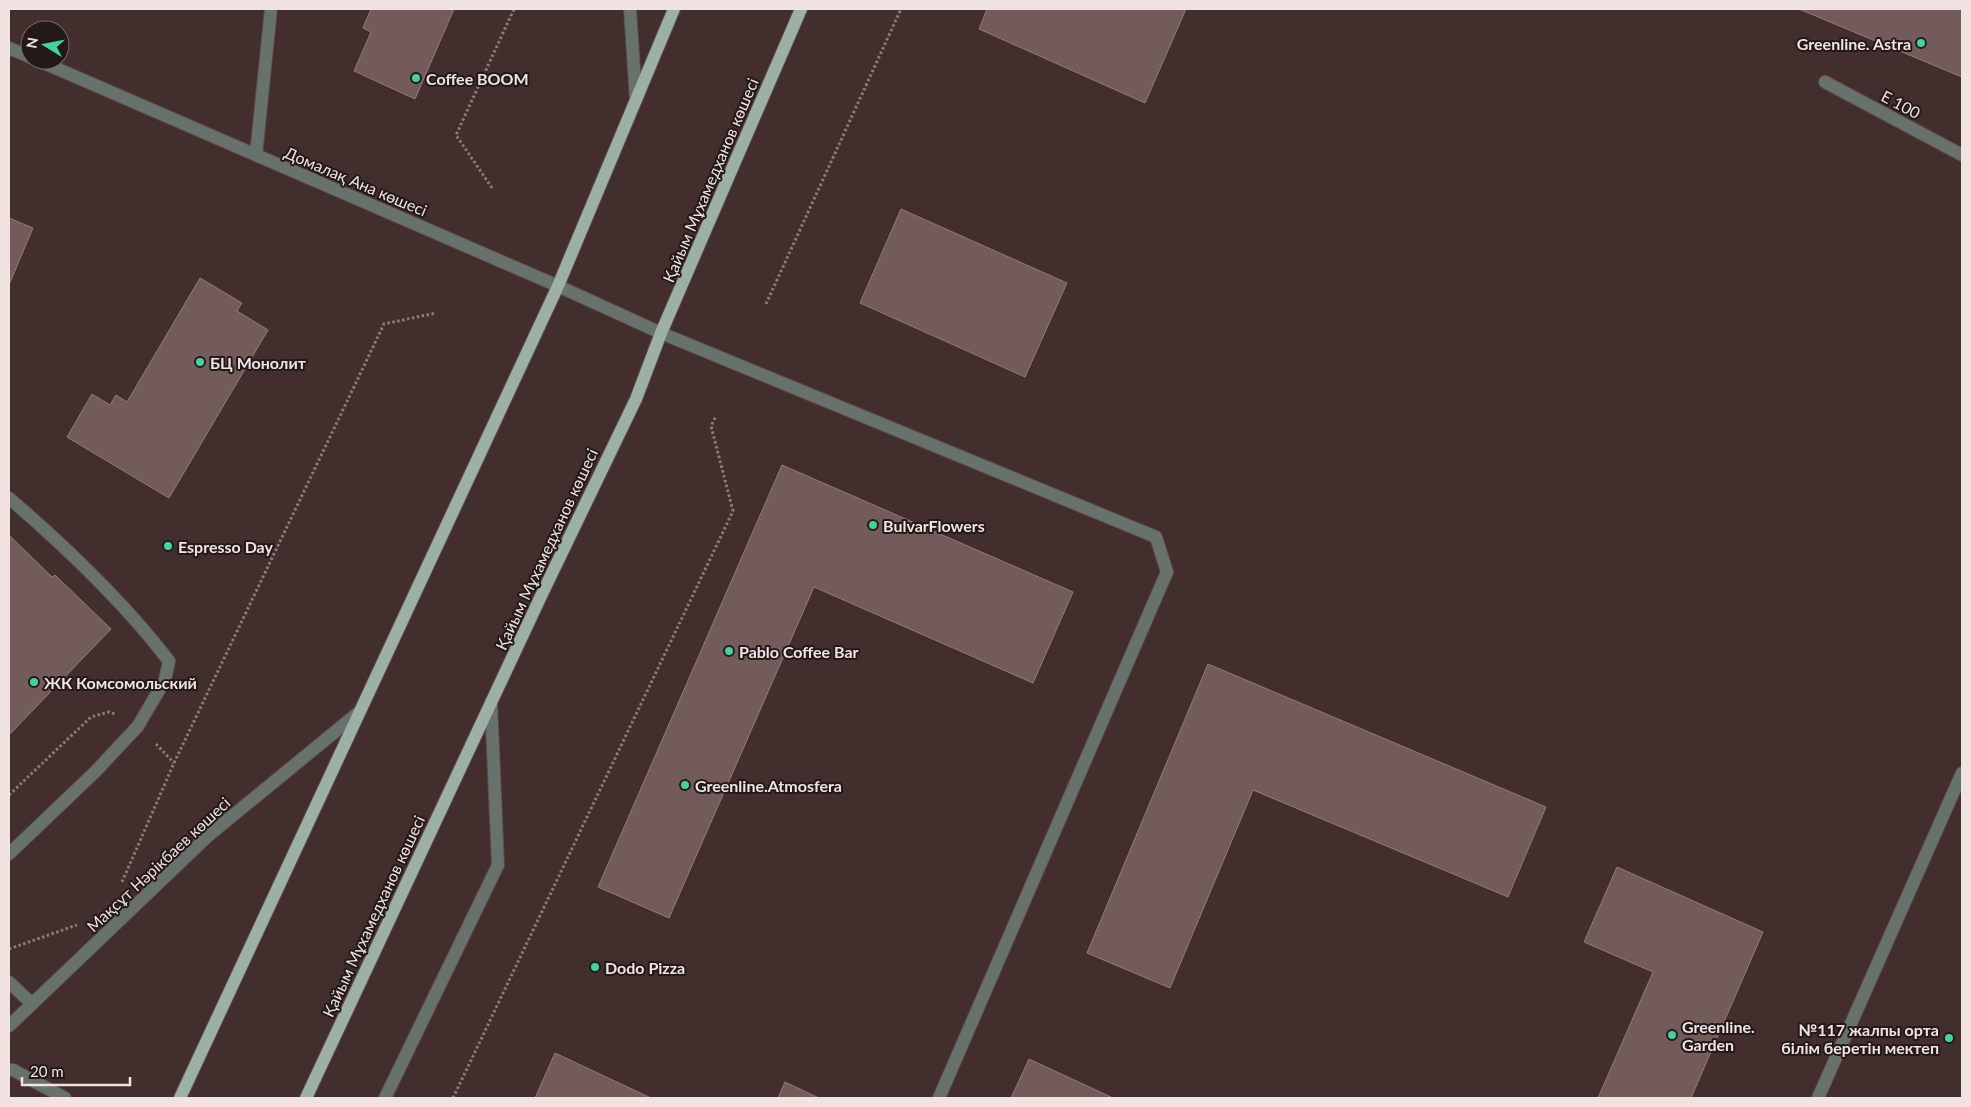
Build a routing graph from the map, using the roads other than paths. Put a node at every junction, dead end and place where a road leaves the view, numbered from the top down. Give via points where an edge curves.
1 (271, 9) edge
2 (630, 9) edge
3 (674, 9) edge
4 (801, 9) edge
5 (60, 70) edge
6 (1825, 82) dead end
7 (636, 100) junction
8 (256, 155) junction
9 (1962, 155) edge
10 (558, 286) junction
11 (661, 333) junction
12 (9, 498) edge
13 (491, 702) junction
14 (358, 713) junction
15 (1962, 773) edge
16 (9, 854) edge
17 (9, 982) edge
18 (32, 1004) junction
19 (9, 1026) edge
20 (9, 1070) edge
21 (65, 1098) edge
22 (180, 1098) edge
23 (306, 1098) edge
24 (385, 1098) edge
25 (939, 1098) edge
26 (1818, 1098) edge

1 - 8 street
2 - 7 street
3 - 7 main road
4 - 11 main road, Қайым Мұхамедханов көшесі
5 - 8 street, Домалақ Ана көшесі
6 - 9 street, E 100
7 - 10 main road
8 - 10 street, Домалақ Ана көшесі
10 - 11 street, Домалақ Ана көшесі
10 - 14 main road
11 - 13 main road, Қайым Мұхамедханов көшесі via 636,398
11 - 25 street, Домалақ Ана көшесі via 1156,537 1167,572
12 - 16 street via 52,536 147,632 169,661 165,680 138,726
13 - 23 main road, Қайым Мұхамедханов көшесі
13 - 24 street via 498,865
14 - 18 street, Мақсұт Нәрікбаев көшесі via 209,835
14 - 22 main road
15 - 26 street
17 - 18 street
18 - 19 street, Мақсұт Нәрікбаев көшесі
20 - 21 street

